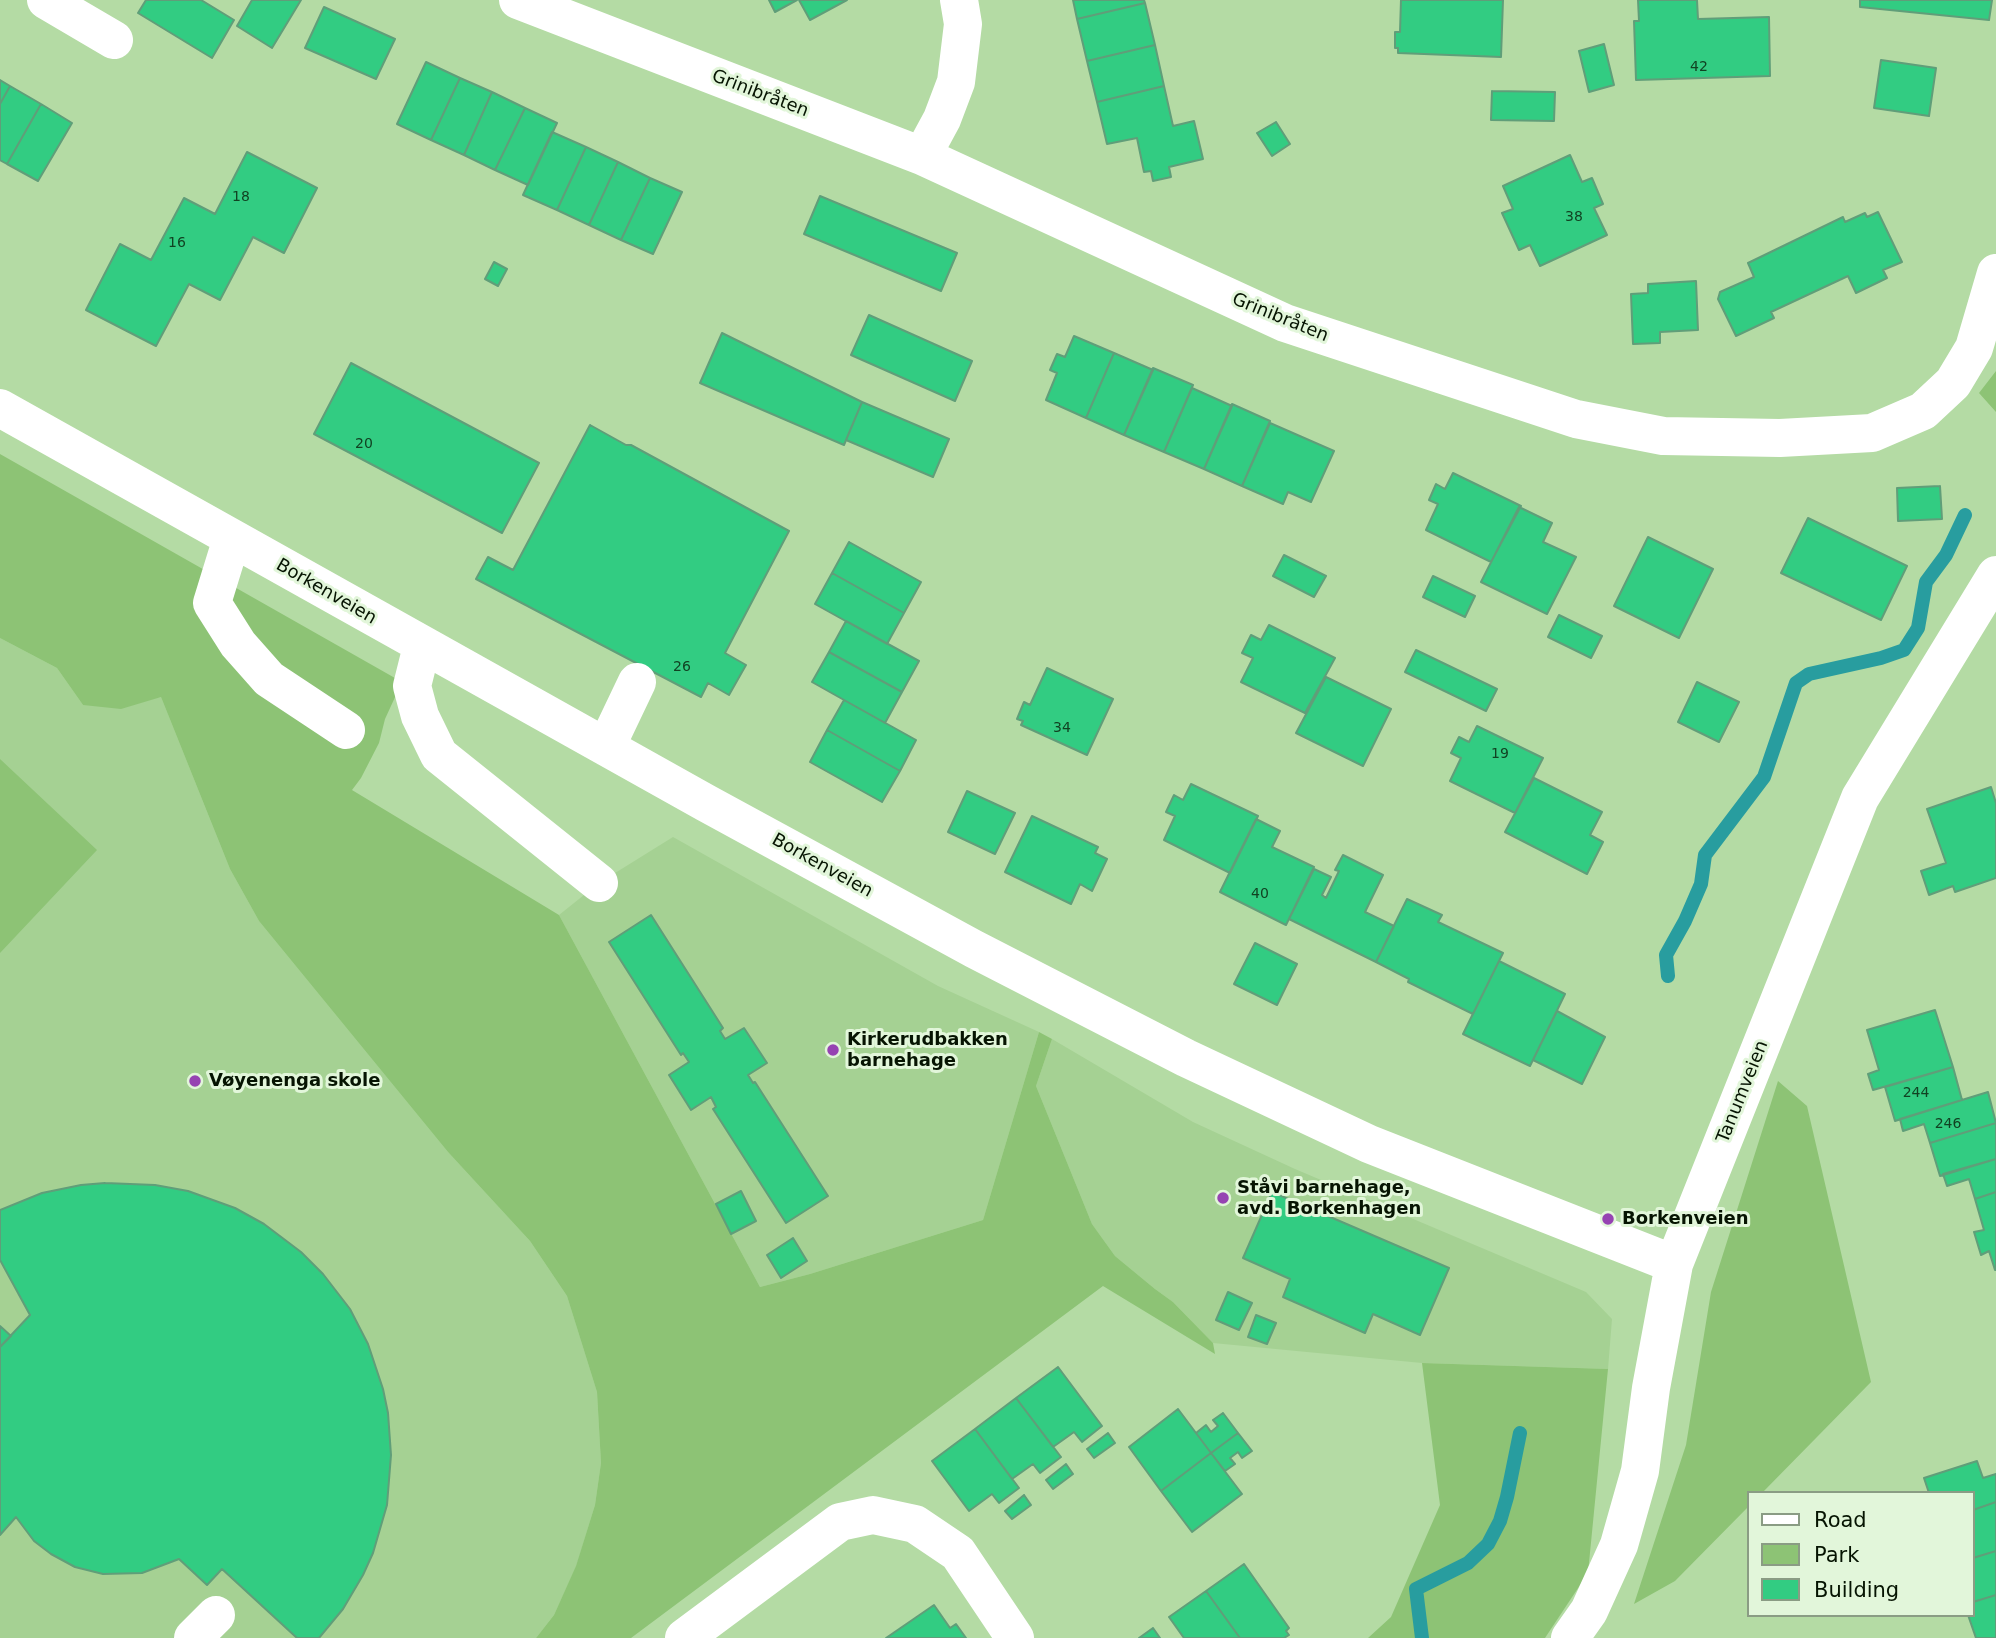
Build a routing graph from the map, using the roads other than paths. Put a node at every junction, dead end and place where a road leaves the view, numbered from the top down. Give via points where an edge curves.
1 (46, 0) edge
2 (518, 0) edge
3 (959, 0) edge
4 (114, 40) dead end
5 (922, 156) junction
6 (1996, 273) edge
7 (0, 408) edge
8 (232, 538) junction
9 (1996, 575) edge
10 (422, 646) junction
11 (637, 682) dead end
12 (346, 730) dead end
13 (606, 747) junction
14 (599, 883) dead end
15 (1674, 1264) junction
16 (684, 1638) edge
17 (1015, 1638) edge
18 (1570, 1638) edge

1 - 4 street
2 - 5 street, Grinibråten
3 - 5 street via 962,24 956,82
5 - 6 street, Grinibråten via 1285,323 1576,419 1663,436 1780,439 1872,433 1923,411 1952,383 1973,348
7 - 8 street, Borkenveien
8 - 10 street, Borkenveien
8 - 12 street via 212,603 238,644 269,679
9 - 15 street, Tanumveien via 1860,798
10 - 13 street, Borkenveien
10 - 14 street via 412,686 439,755
11 - 13 street
13 - 15 street, Borkenveien via 974,950 1186,1058 1369,1144
15 - 18 street, Tanumveien via 1640,1471 1619,1545 1589,1611
16 - 17 street via 840,1522 873,1515 915,1524 958,1553

